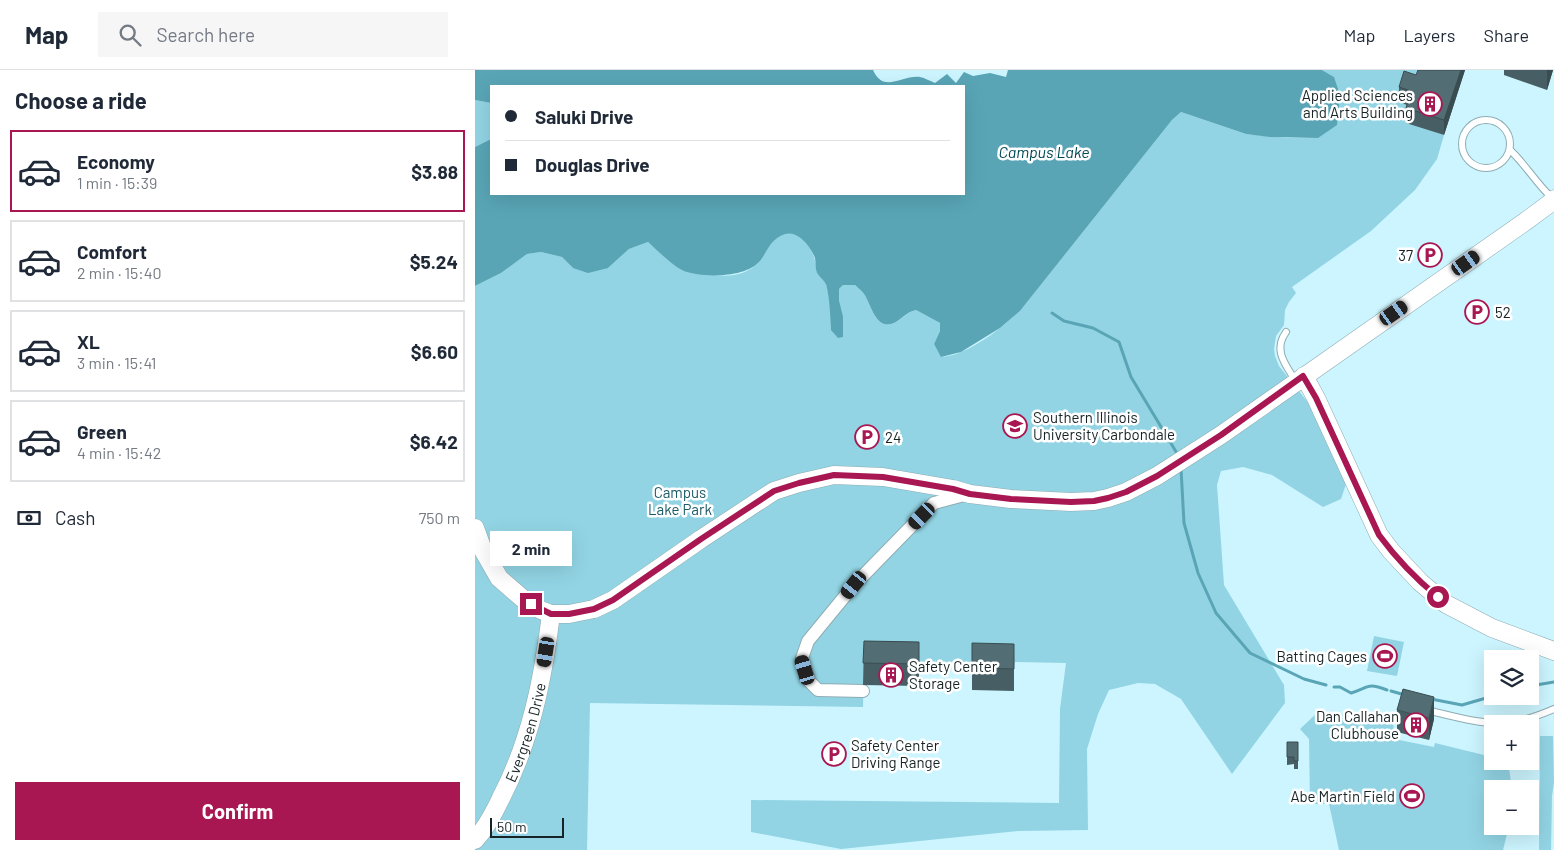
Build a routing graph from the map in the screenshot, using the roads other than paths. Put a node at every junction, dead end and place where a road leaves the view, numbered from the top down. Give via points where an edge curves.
1 (1510, 150) junction
2 (1554, 199) edge
3 (1286, 332) dead end
4 (1300, 379) junction
5 (970, 494) junction
6 (475, 528) edge
7 (478, 547) edge
8 (551, 614) junction
9 (1554, 651) edge
10 (863, 691) dead end
11 (1554, 709) edge
12 (1423, 710) edge
13 (475, 840) edge

1 - 1 lane via 1505,129 1486,120 1467,130 1462,146 1470,163 1480,168 1494,168 1501,164
1 - 2 lane
2 - 4 street
3 - 4 lane via 1281,339 1280,350 1286,367
4 - 5 street via 1212,441 1126,492 1094,501 1071,502
4 - 9 street via 1316,398 1379,535 1391,551 1446,604 1492,628
5 - 8 street via 883,477 834,475 787,486 774,491 613,600 594,609
5 - 10 street via 934,503 854,585 808,641 802,658 809,681 818,690
6 - 7 street
7 - 8 street via 499,578 522,598
8 - 13 street, Evergreen Drive via 539,693 526,741 492,815
11 - 12 lane via 1500,724

